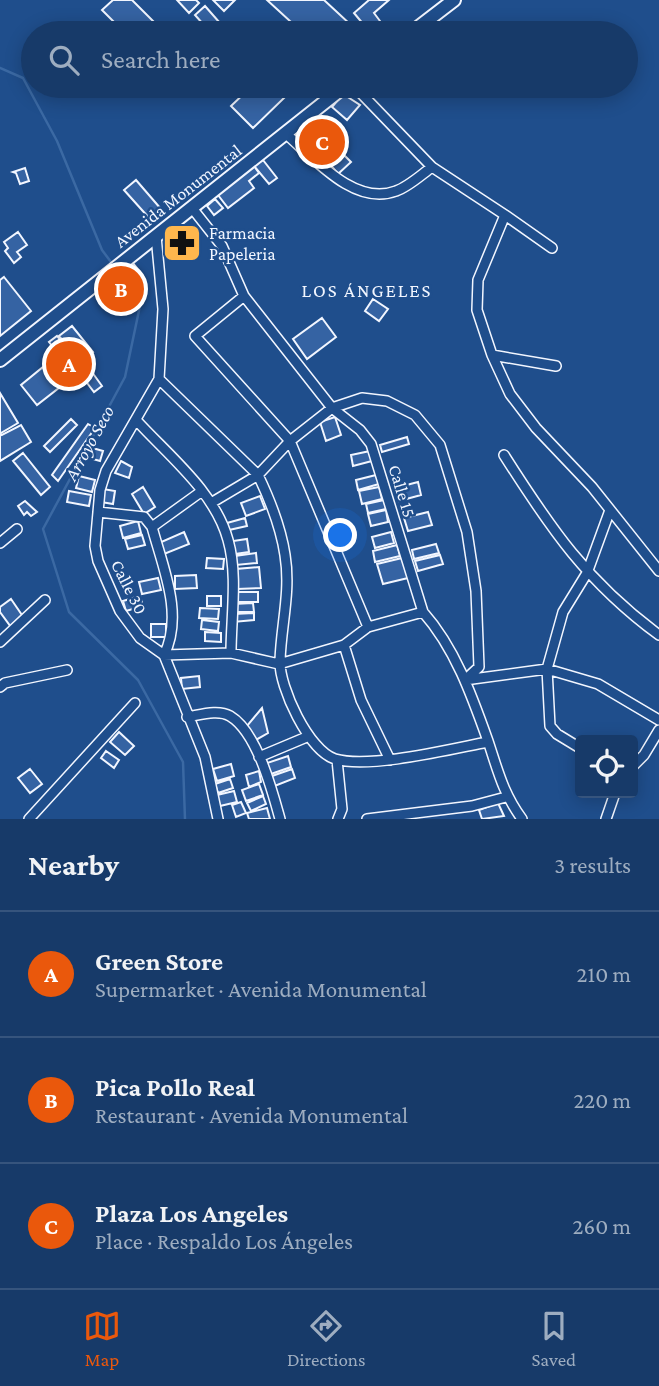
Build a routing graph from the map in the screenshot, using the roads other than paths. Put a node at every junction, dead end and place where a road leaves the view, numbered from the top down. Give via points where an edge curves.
1 (454, 0) edge
2 (438, 5) edge
3 (423, 21) edge
4 (330, 98) edge
5 (366, 98) edge
6 (285, 133) junction
7 (432, 167) junction
8 (192, 208) junction
9 (505, 215) junction
10 (156, 236) junction
11 (552, 248) dead end
12 (244, 296) junction
13 (492, 355) junction
14 (0, 360) edge
15 (556, 366) dead end
16 (159, 379) junction
17 (332, 408) junction
18 (137, 421) junction
19 (290, 441) junction
20 (504, 455) dead end
21 (258, 475) junction
22 (202, 491) junction
23 (212, 503) junction
24 (610, 510) junction
25 (98, 512) junction
26 (152, 527) junction
27 (17, 529) dead end
28 (0, 542) edge
29 (659, 571) edge
30 (587, 573) junction
31 (45, 600) dead end
32 (423, 612) junction
33 (368, 627) junction
34 (659, 635) edge
35 (0, 642) edge
36 (344, 645) junction
37 (231, 653) junction
38 (164, 656) junction
39 (279, 664) junction
40 (547, 669) junction
41 (67, 670) dead end
42 (465, 680) junction
43 (2, 681) edge
44 (135, 703) dead end
45 (187, 717) junction
46 (659, 720) edge
47 (659, 730) edge
48 (309, 736) junction
49 (488, 742) junction
50 (575, 745) edge
51 (259, 757) junction
52 (337, 760) junction
53 (390, 760) junction
54 (638, 761) edge
55 (506, 797) junction
56 (613, 798) edge
57 (29, 819) edge
58 (218, 819) edge
59 (281, 819) edge
60 (338, 819) edge
61 (367, 819) edge
62 (522, 819) edge
63 (606, 819) edge

1 - 2 main road
2 - 3 main road
4 - 6 main road, Avenida Monumental
5 - 7 street
6 - 7 street via 350,188 382,194 396,191
6 - 8 main road, Avenida Monumental
7 - 9 street
8 - 10 main road, Avenida Monumental
8 - 12 street, Calle 15 via 222,246
9 - 11 street
9 - 13 street via 478,280 477,310
10 - 14 main road, Avenida Monumental
10 - 16 street, Calle 30 via 163,309
12 - 17 street, Calle 15
12 - 19 street via 195,337
13 - 15 street
13 - 24 street via 510,394
16 - 18 street, Calle 30
16 - 21 street
17 - 19 street
17 - 32 street, Calle 15 via 371,444
17 - 42 street via 362,398 387,401 415,415 440,445 467,533 476,591 479,667
18 - 22 street
18 - 25 street, Calle 30 via 106,471
19 - 21 street
19 - 33 street
20 - 30 street via 563,545
21 - 23 street
21 - 39 street via 285,555 289,602
22 - 23 street
22 - 26 street
23 - 37 street via 228,540
24 - 29 street
24 - 30 street
25 - 26 street via 144,517
25 - 38 street, Calle 30 via 96,554 112,595 140,638
26 - 38 street via 172,605 172,639
27 - 28 street
30 - 34 street
30 - 40 street via 563,612
31 - 35 street
32 - 33 street
32 - 42 street, Calle 15
33 - 36 street
36 - 39 street
36 - 53 street via 361,700
37 - 38 street
37 - 39 street
38 - 45 street, Calle 30
39 - 48 street
40 - 42 street
40 - 46 street via 598,684
40 - 50 street via 550,726
41 - 43 street
42 - 49 street, Calle 15
44 - 57 street
45 - 51 street via 215,712 230,715 246,732
45 - 58 street, Calle 30 via 205,757
47 - 54 street
48 - 51 street
48 - 52 street
49 - 53 street
49 - 55 street, Calle 15
51 - 59 street
52 - 53 street
52 - 60 street via 342,809
55 - 61 street via 472,806
55 - 62 street, Calle 15
56 - 63 street

